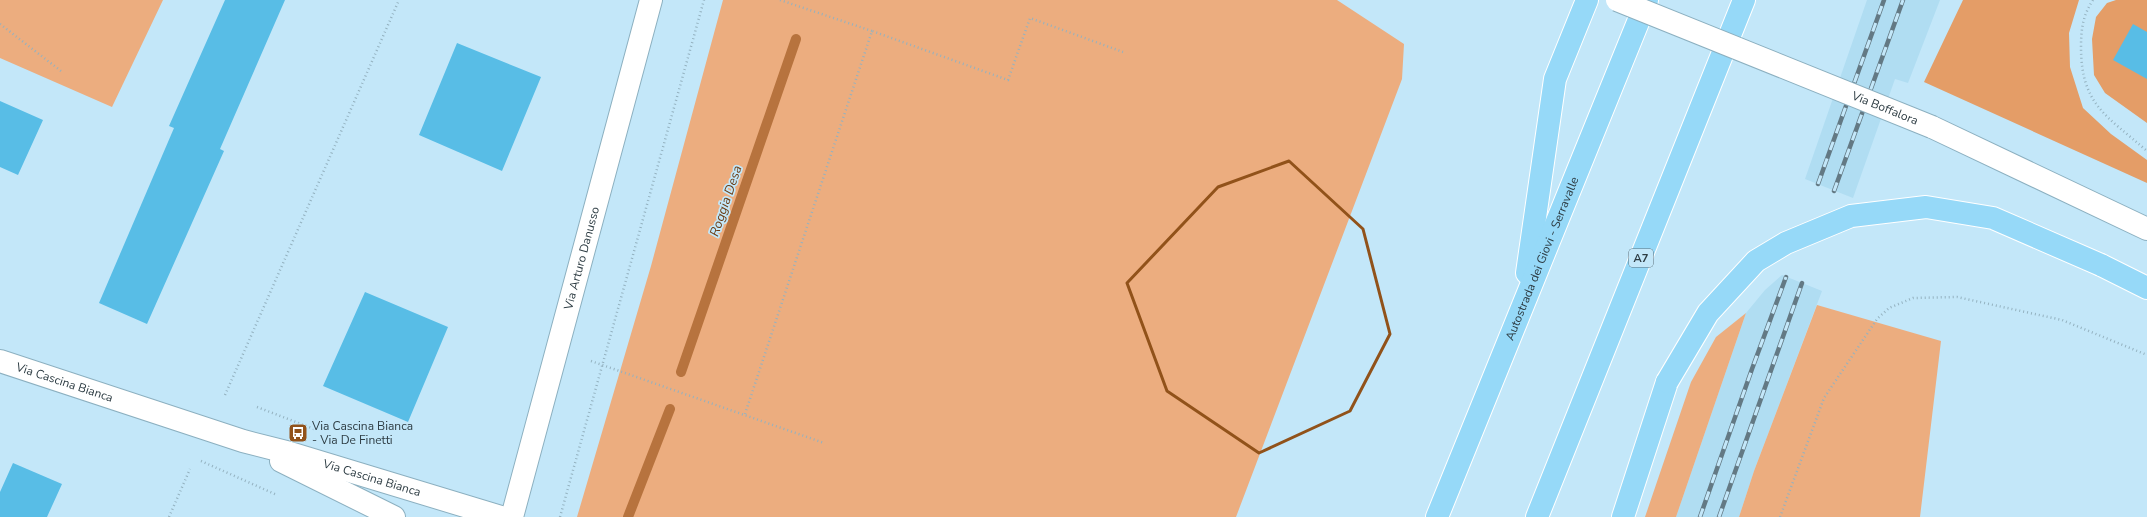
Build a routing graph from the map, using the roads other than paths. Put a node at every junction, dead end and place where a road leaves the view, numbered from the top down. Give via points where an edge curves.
1 (651, 0) edge
2 (1586, 0) edge
3 (1617, 0) edge
4 (1647, 0) edge
5 (1744, 0) edge
6 (2147, 229) edge
7 (2147, 288) edge
8 (1522, 306) junction
9 (0, 362) edge
10 (243, 441) junction
11 (394, 517) edge
12 (501, 517) edge
13 (512, 517) edge
14 (1437, 517) edge
15 (1537, 517) edge
16 (1622, 517) edge

1 - 13 street, Via Arturo Danusso
2 - 8 highway via 1555,79
3 - 6 street, Via Boffalora, bridge via 1932,127
4 - 8 highway, Autostrada dei Giovi - Serravalle
5 - 15 highway, A7
7 - 16 highway, bridge via 1993,218 1926,207 1851,216 1786,243 1756,262 1708,313 1668,382
8 - 14 highway, Autostrada dei Giovi - Serravalle
9 - 10 street, Via Cascina Bianca
10 - 11 street, Via Cascina Bianca
10 - 12 street, Via Cascina Bianca

